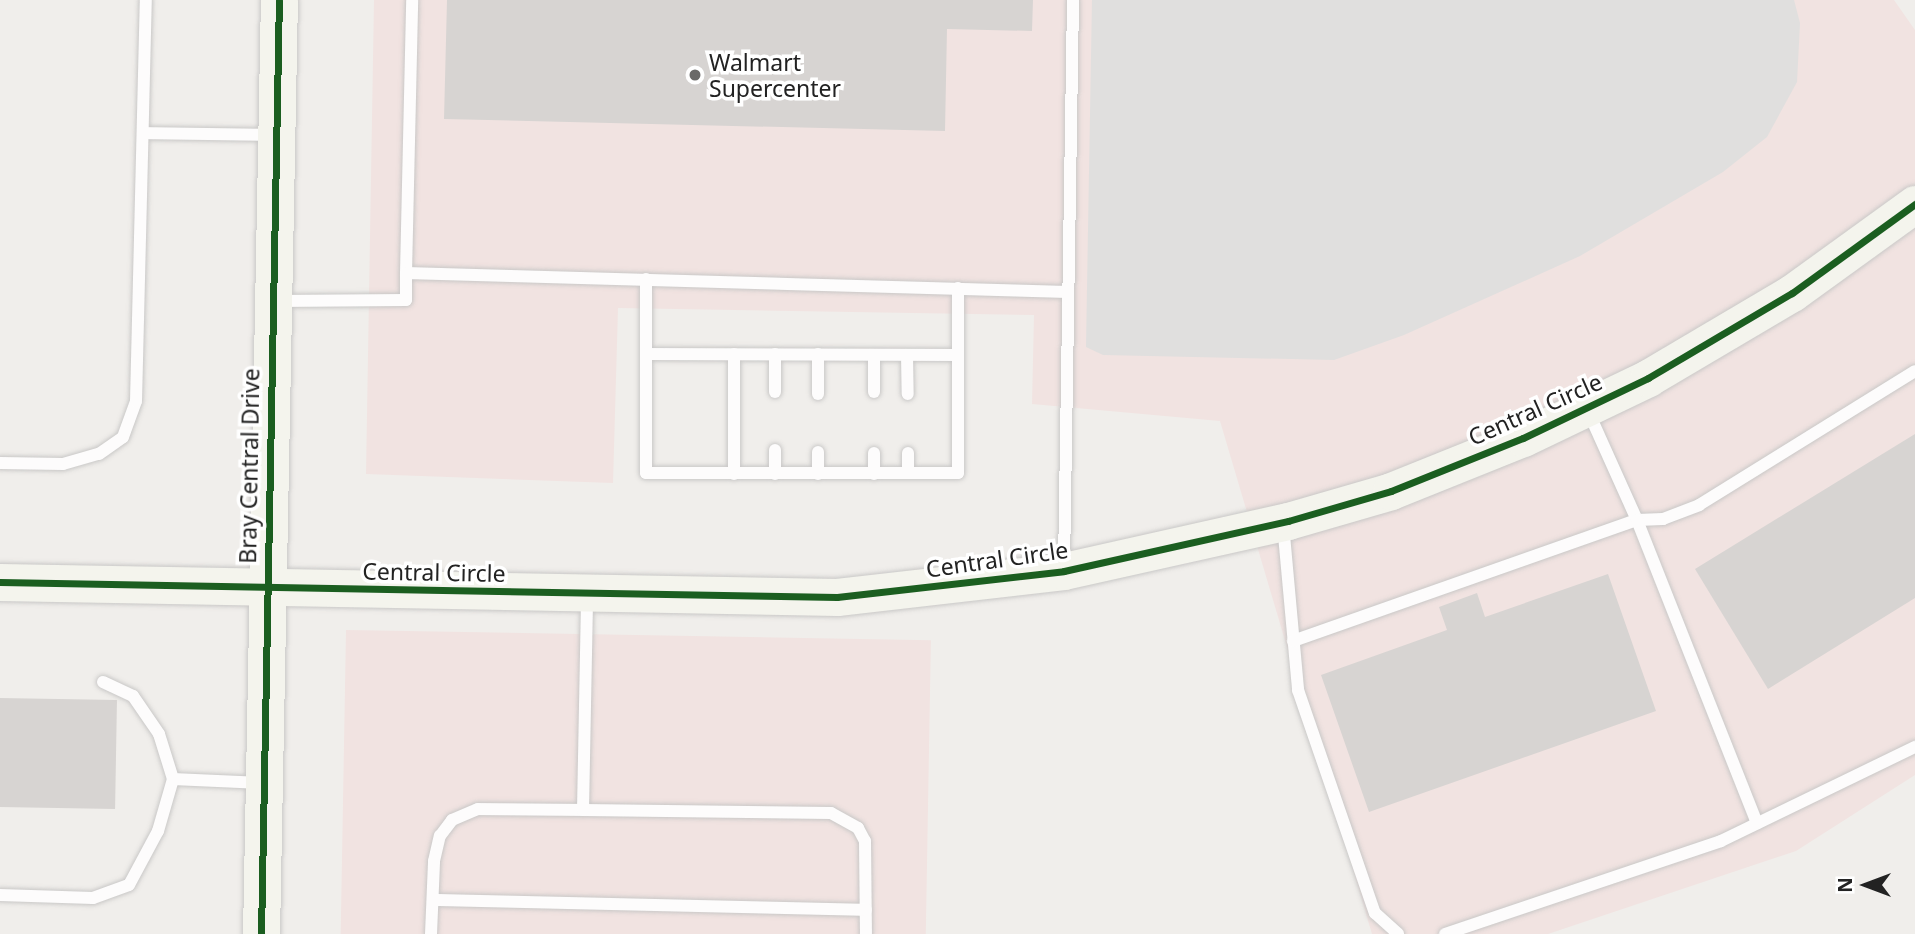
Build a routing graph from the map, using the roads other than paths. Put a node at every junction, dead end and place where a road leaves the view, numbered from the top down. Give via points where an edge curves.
1 (146, 0) edge
2 (279, 0) edge
3 (412, 0) edge
4 (1073, 0) edge
5 (143, 134) junction
6 (276, 135) junction
7 (1915, 204) edge
8 (406, 272) junction
9 (646, 279) junction
10 (958, 288) junction
11 (1068, 292) junction
12 (272, 301) junction
13 (646, 354) junction
14 (734, 354) junction
15 (775, 354) junction
16 (818, 354) junction
17 (874, 355) junction
18 (907, 355) junction
19 (958, 355) junction
20 (1915, 371) edge
21 (775, 392) dead end
22 (874, 392) dead end
23 (818, 394) dead end
24 (908, 394) dead end
25 (1587, 408) junction
26 (775, 450) dead end
27 (818, 452) dead end
28 (874, 453) dead end
29 (908, 453) dead end
30 (0, 463) edge
31 (908, 473) junction
32 (734, 474) junction
33 (775, 474) junction
34 (818, 474) junction
35 (874, 474) junction
36 (1637, 520) junction
37 (1283, 523) junction
38 (1064, 571) junction
39 (0, 582) edge
40 (265, 587) junction
41 (587, 594) junction
42 (1293, 641) junction
43 (103, 682) dead end
44 (1915, 747) edge
45 (173, 779) junction
46 (263, 783) junction
47 (583, 810) junction
48 (1757, 823) junction
49 (0, 895) edge
50 (433, 900) junction
51 (866, 910) junction
52 (261, 934) edge
53 (431, 934) edge
54 (866, 934) edge
55 (1398, 934) edge
56 (1445, 934) edge

1 - 5 lane
2 - 6 street, Bray Central Drive
3 - 8 lane
4 - 11 lane
5 - 6 lane
5 - 30 lane via 136,401 123,437 99,454 63,464
6 - 12 street, Bray Central Drive
7 - 25 street, Central Circle via 1792,293 1648,378
8 - 9 lane
8 - 12 lane via 406,300
9 - 10 lane
9 - 13 lane
10 - 11 lane
10 - 19 lane
11 - 38 lane
12 - 40 street, Bray Central Drive
13 - 14 lane
13 - 32 lane via 646,473
14 - 15 lane
14 - 32 lane
15 - 16 lane
15 - 21 lane
16 - 17 lane
16 - 23 lane
17 - 18 lane
17 - 22 lane
18 - 19 lane
18 - 24 lane
19 - 31 lane via 958,473
20 - 36 lane via 1699,505 1663,519
25 - 36 lane
25 - 37 street, Central Circle via 1391,491
26 - 33 lane
27 - 34 lane
28 - 35 lane
29 - 31 lane
31 - 35 lane
32 - 33 lane
33 - 34 lane
34 - 35 lane
36 - 42 lane
36 - 48 lane
37 - 38 street, Central Circle
37 - 42 lane
38 - 41 street, Central Circle via 837,597
39 - 40 street, Central Circle
40 - 41 street, Central Circle
40 - 46 street, Bray Central Drive
41 - 47 lane
42 - 55 lane via 1298,690 1375,914
43 - 45 lane via 133,696 159,734
44 - 48 lane
45 - 46 lane
45 - 49 lane via 158,831 129,885 93,898
46 - 52 street, Bray Central Drive
47 - 50 lane via 478,809 452,820 440,836
47 - 51 lane via 831,813 858,828 865,841
48 - 56 lane via 1721,841
50 - 51 lane
50 - 53 lane
51 - 54 lane

